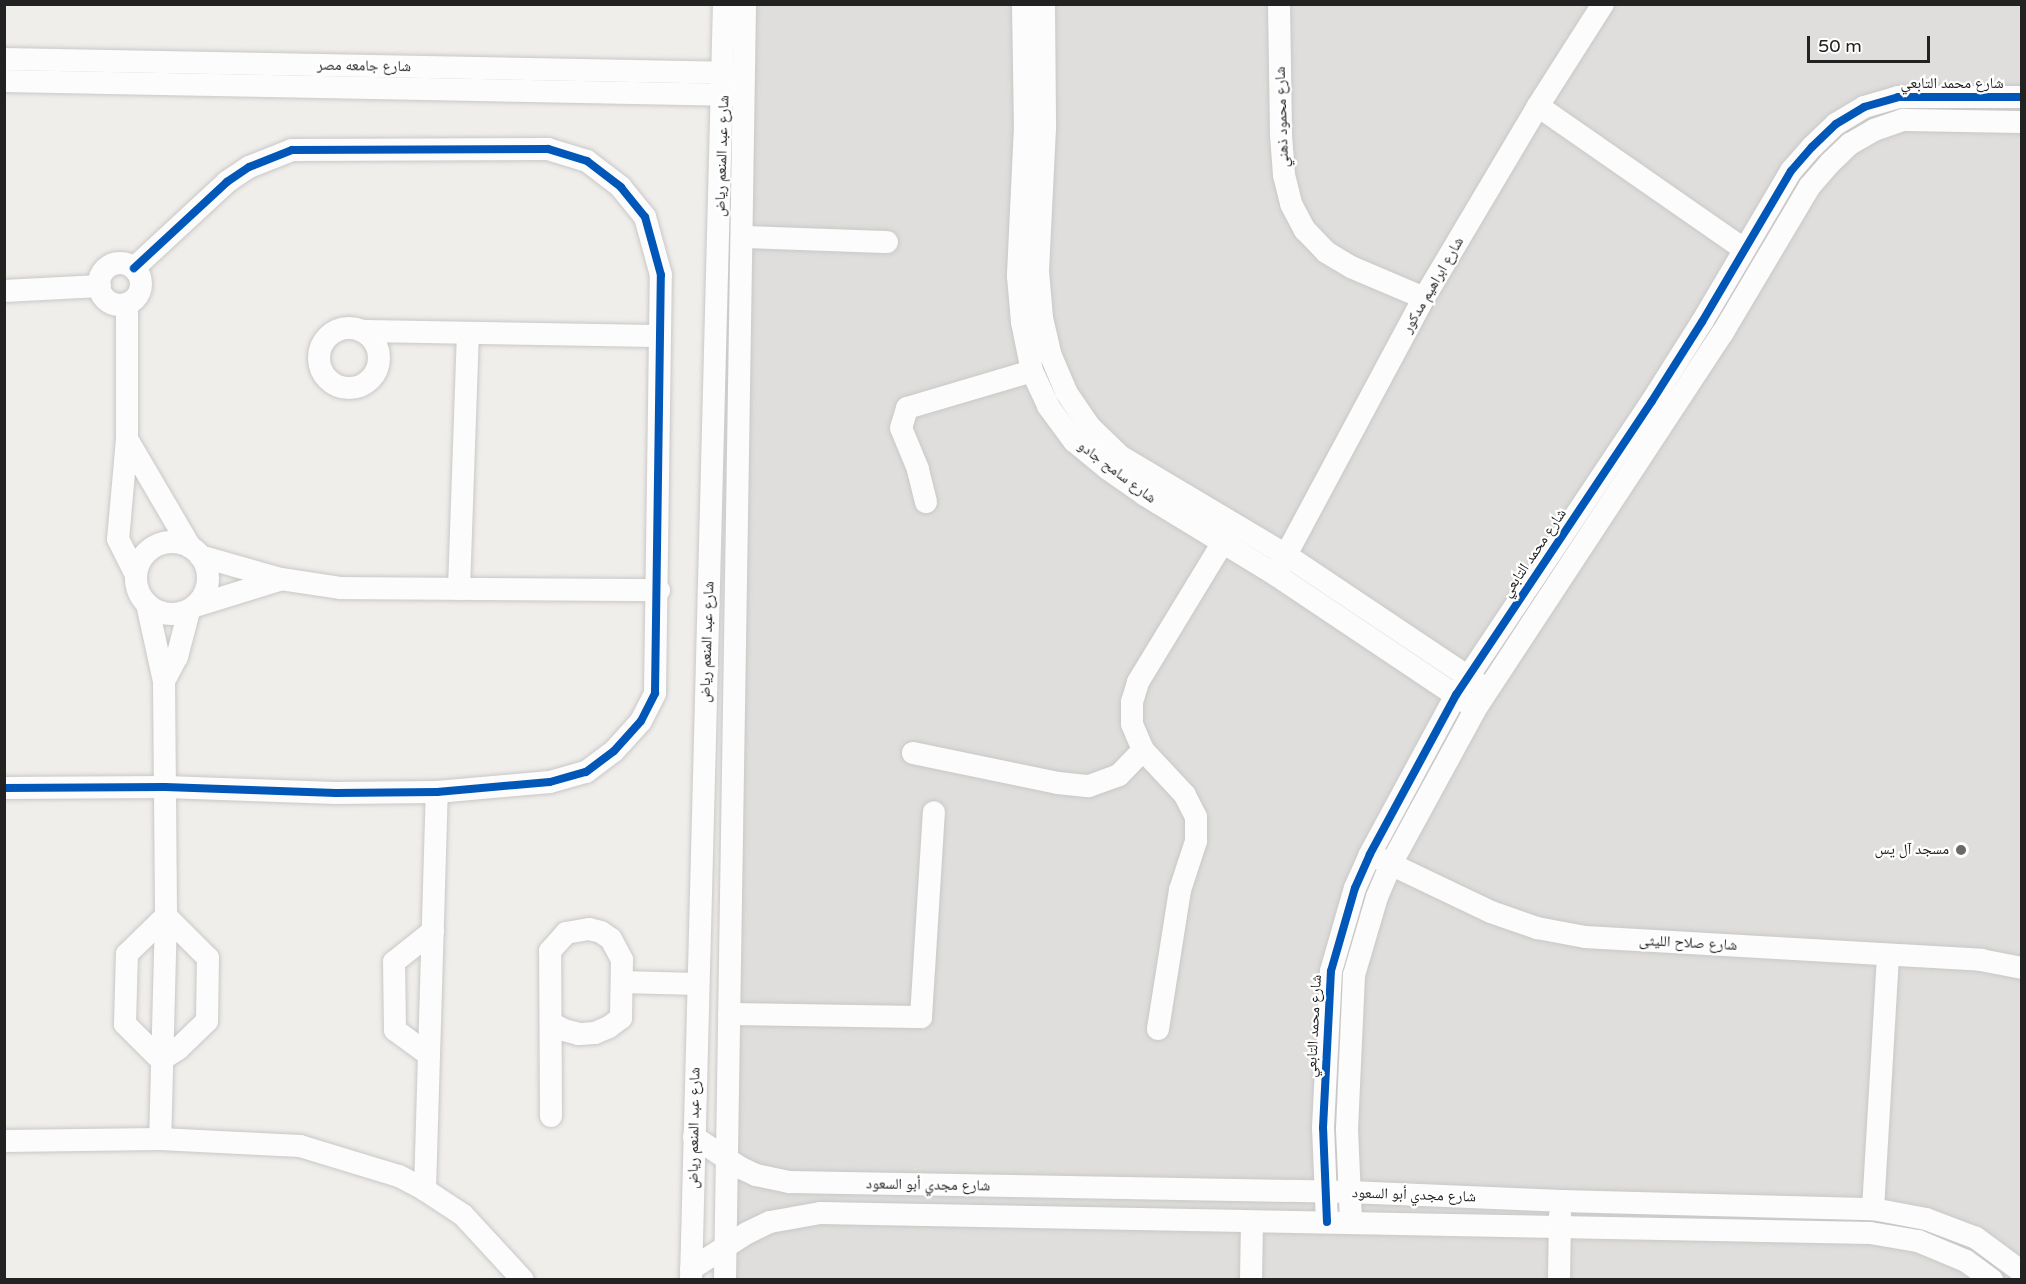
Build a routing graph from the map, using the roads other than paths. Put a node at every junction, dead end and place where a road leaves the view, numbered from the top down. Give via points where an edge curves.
1 (724, 4) edge
2 (745, 4) edge
3 (1023, 4) edge
4 (1044, 4) edge
5 (1279, 4) edge
6 (1603, 4) edge
7 (4, 59) edge
8 (4, 81) edge
9 (734, 84) junction
10 (2022, 98) edge
11 (1538, 106) junction
12 (2022, 122) edge
13 (743, 237) junction
14 (887, 242) dead end
15 (1744, 249) junction
16 (134, 268) junction
17 (100, 286) junction
18 (4, 291) edge
19 (1424, 298) junction
20 (127, 304) junction
21 (1702, 322) junction
22 (363, 331) dead end
23 (468, 334) junction
24 (1722, 334) junction
25 (658, 336) junction
26 (1032, 371) junction
27 (127, 439) junction
28 (926, 502) dead end
29 (1223, 542) junction
30 (195, 551) junction
31 (1281, 565) junction
32 (136, 575) junction
33 (281, 579) junction
34 (459, 589) junction
35 (659, 590) junction
36 (147, 604) junction
37 (192, 608) junction
38 (1468, 676) junction
39 (164, 681) junction
40 (1456, 695) junction
41 (1482, 699) junction
42 (1143, 750) junction
43 (913, 753) dead end
44 (165, 787) junction
45 (4, 788) edge
46 (437, 792) junction
47 (934, 812) dead end
48 (1370, 854) junction
49 (1391, 864) junction
50 (166, 916) junction
51 (433, 931) junction
52 (1887, 955) junction
53 (2022, 968) edge
54 (622, 982) junction
55 (697, 984) junction
56 (729, 1014) junction
57 (551, 1023) junction
58 (1158, 1029) dead end
59 (429, 1055) junction
60 (160, 1060) junction
61 (551, 1116) dead end
62 (694, 1137) junction
63 (160, 1139) junction
64 (4, 1141) edge
65 (727, 1159) junction
66 (847, 1183) junction
67 (425, 1190) junction
68 (1349, 1192) junction
69 (1325, 1193) junction
70 (1561, 1201) junction
71 (1873, 1209) junction
72 (846, 1214) junction
73 (1351, 1221) junction
74 (1252, 1222) junction
75 (1327, 1222) junction
76 (1560, 1228) junction
77 (725, 1247) junction
78 (2022, 1272) edge
79 (691, 1274) edge
80 (519, 1278) edge
81 (724, 1280) edge
82 (1251, 1280) edge
83 (1559, 1280) edge
84 (1992, 1280) edge

1 - 9 street, شارع عبد المنعم رياض
2 - 9 street, شارع عبد المنعم رياض
3 - 26 street, شارع سامح جادو via 1025,126 1018,276
4 - 31 street, شارع سامح جادو via 1045,128 1038,271 1042,318 1051,356 1066,392 1090,427 1120,456
5 - 19 street, شارع محمود ذهني via 1281,135 1291,204 1305,230 1326,252
6 - 11 street, شارع ابراهيم مدكور
7 - 9 street, شارع جامعه مصر
8 - 9 street, شارع جامعه مصر
9 - 13 street, شارع عبد المنعم رياض
9 - 55 street, شارع عبد المنعم رياض
10 - 15 street, شارع محمد التابعي via 1898,97 1864,107 1836,124 1791,171
11 - 15 street
11 - 19 street, شارع ابراهيم مدكور
12 - 24 street via 1903,120 1850,144 1810,186
13 - 14 street
13 - 56 street, شارع عبد المنعم رياض
15 - 21 street, شارع محمد التابعي
16 - 17 street via 121,263 108,267
16 - 20 street via 141,288
16 - 25 street via 227,182 249,167 292,150 548,149 587,161 621,187 645,216 661,275
17 - 18 street
17 - 20 street via 112,303
19 - 31 street, شارع ابراهيم مدكور
20 - 27 street
21 - 24 street
21 - 38 street, شارع محمد التابعي
22 - 23 street
23 - 25 street
23 - 34 street
24 - 41 street
25 - 35 street
26 - 28 street via 907,408 901,428
26 - 29 street, شارع سامح جادو via 1048,406 1074,441 1145,495
27 - 30 street
27 - 32 street via 118,539
29 - 31 street, شارع سامح جادو
29 - 42 street via 1138,682 1132,702 1132,724
30 - 32 street via 178,543 155,547 139,564
30 - 33 street
30 - 37 street via 208,576 203,598
31 - 38 street, شارع سامح جادو
31 - 40 street, شارع سامح جادو
32 - 36 street
33 - 34 street via 341,588
33 - 37 street
34 - 35 street
35 - 46 street via 655,693 640,721 614,751 586,772 550,782
36 - 37 street via 167,614
36 - 39 street
37 - 39 street via 177,657
38 - 40 street, شارع محمد التابعي
38 - 41 street, شارع سامح جادو
39 - 44 street
40 - 41 street, شارع سامح جادو
40 - 48 street, شارع محمد التابعي
41 - 49 street
42 - 43 street via 1119,775 1089,786
42 - 58 street via 1185,795 1196,817 1196,841 1180,890
44 - 45 street
44 - 46 street
44 - 50 street
46 - 51 street
47 - 56 street via 921,1017
48 - 49 street, شارع صلاح الليثى
48 - 69 street, شارع محمد التابعي via 1355,888 1331,971 1323,1128
49 - 52 street, شارع صلاح الليثى via 1491,912 1537,928 1585,937
49 - 68 street via 1354,975 1347,1129
50 - 60 street
50 - 60 street via 127,954 125,1024
50 - 60 street via 208,958 207,1021 178,1049
51 - 59 street
51 - 59 street via 394,962 395,1030
52 - 53 street, شارع صلاح الليثى via 1981,960
52 - 71 street
54 - 55 street
54 - 57 street via 621,1018 609,1028 579,1034
54 - 57 street via 622,960 611,939 589,929 566,933 550,951
55 - 62 street, شارع عبد المنعم رياض
56 - 65 street, شارع عبد المنعم رياض
57 - 61 street
59 - 67 street
60 - 63 street
62 - 65 street, شارع مجدي أبو السعود
62 - 79 street, شارع عبد المنعم رياض
63 - 64 street
63 - 67 street via 300,1146 399,1176
65 - 66 street, شارع مجدي أبو السعود via 756,1176 773,1180
65 - 77 street, شارع عبد المنعم رياض
66 - 69 street, شارع مجدي أبو السعود
66 - 72 street
67 - 80 street via 463,1215
68 - 69 street, شارع مجدي أبو السعود
68 - 70 street, شارع مجدي أبو السعود
68 - 73 street
69 - 75 street, شارع محمد التابعي
70 - 71 street, شارع مجدي أبو السعود
70 - 76 street
71 - 78 street, شارع مجدي أبو السعود via 1926,1219 1976,1238
72 - 74 street, شارع مجدي أبو السعود
72 - 77 street, شارع مجدي أبو السعود via 820,1213 778,1220
73 - 75 street, شارع مجدي أبو السعود
73 - 76 street, شارع مجدي أبو السعود
74 - 75 street, شارع مجدي أبو السعود
74 - 82 street
76 - 83 street
76 - 84 street, شارع مجدي أبو السعود via 1870,1233 1918,1241 1966,1261
77 - 79 street, شارع مجدي أبو السعود
77 - 81 street, شارع عبد المنعم رياض

